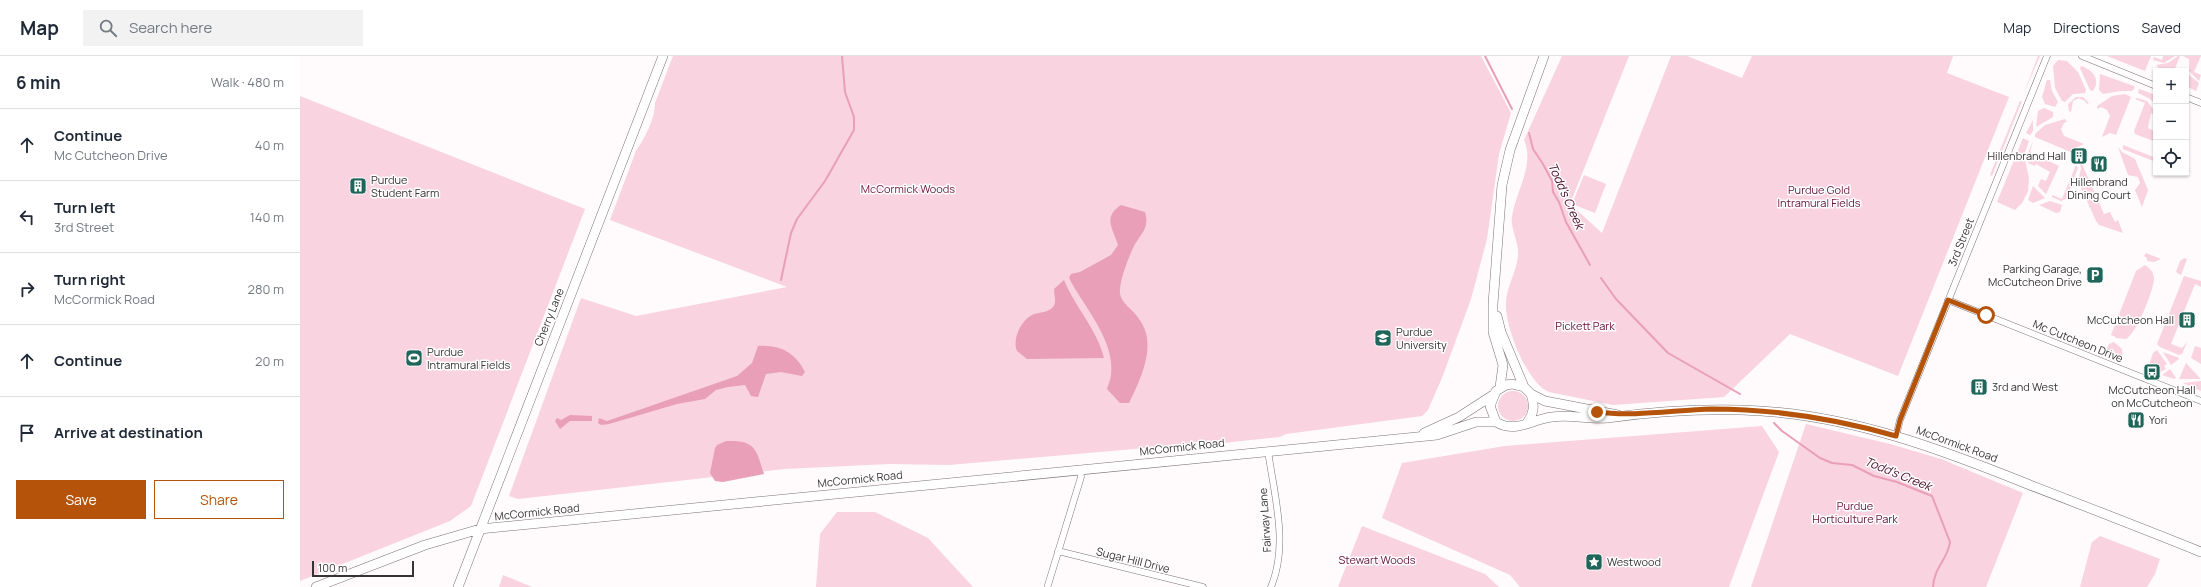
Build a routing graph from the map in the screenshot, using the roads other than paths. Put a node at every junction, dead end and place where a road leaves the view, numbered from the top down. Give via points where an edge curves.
1 (663, 56) edge
2 (1544, 56) edge
3 (2047, 56) edge
4 (2082, 56) edge
5 (2153, 85) edge
6 (2189, 99) edge
7 (2201, 104) edge
8 (1495, 285) junction
9 (1948, 300) junction
10 (1500, 387) junction
11 (1528, 390) junction
12 (1493, 395) junction
13 (2201, 401) edge
14 (1618, 415) junction
15 (1496, 422) junction
16 (1526, 424) junction
17 (1415, 436) junction
18 (1896, 436) junction
19 (1268, 451) junction
20 (1080, 470) junction
21 (480, 529) junction
22 (1058, 551) junction
23 (2201, 552) edge
24 (1048, 586) dead end
25 (316, 587) edge
26 (458, 587) edge
27 (1203, 587) edge
28 (1271, 587) edge

1 - 21 street, Cherry Lane
2 - 8 street via 1505,167 1500,201
3 - 9 street, 3rd Street
4 - 5 street
6 - 7 street
8 - 10 street via 1493,332 1503,365
8 - 11 street via 1501,332
9 - 13 street, Mc Cutcheon Drive
9 - 18 street, 3rd Street
10 - 11 street via 1512,384
10 - 12 street
11 - 14 street via 1548,402
11 - 16 street via 1534,407
12 - 15 street via 1490,406
12 - 17 street, McCormick Road via 1459,417
14 - 16 street, McCormick Road via 1607,418 1551,417
14 - 18 street, McCormick Road via 1712,409 1774,412 1844,423
15 - 16 street via 1514,428
15 - 17 street, McCormick Road via 1476,422 1437,435
17 - 19 street, McCormick Road
18 - 23 street, McCormick Road via 1952,454
19 - 20 street, McCormick Road
19 - 28 street, Fairway Lane via 1279,538 1279,554
20 - 21 street, McCormick Road
20 - 22 street via 1081,477
21 - 25 street, McCormick Road via 425,545
21 - 26 street, Cherry Lane
22 - 24 street
22 - 27 street, Sugar Hill Drive

